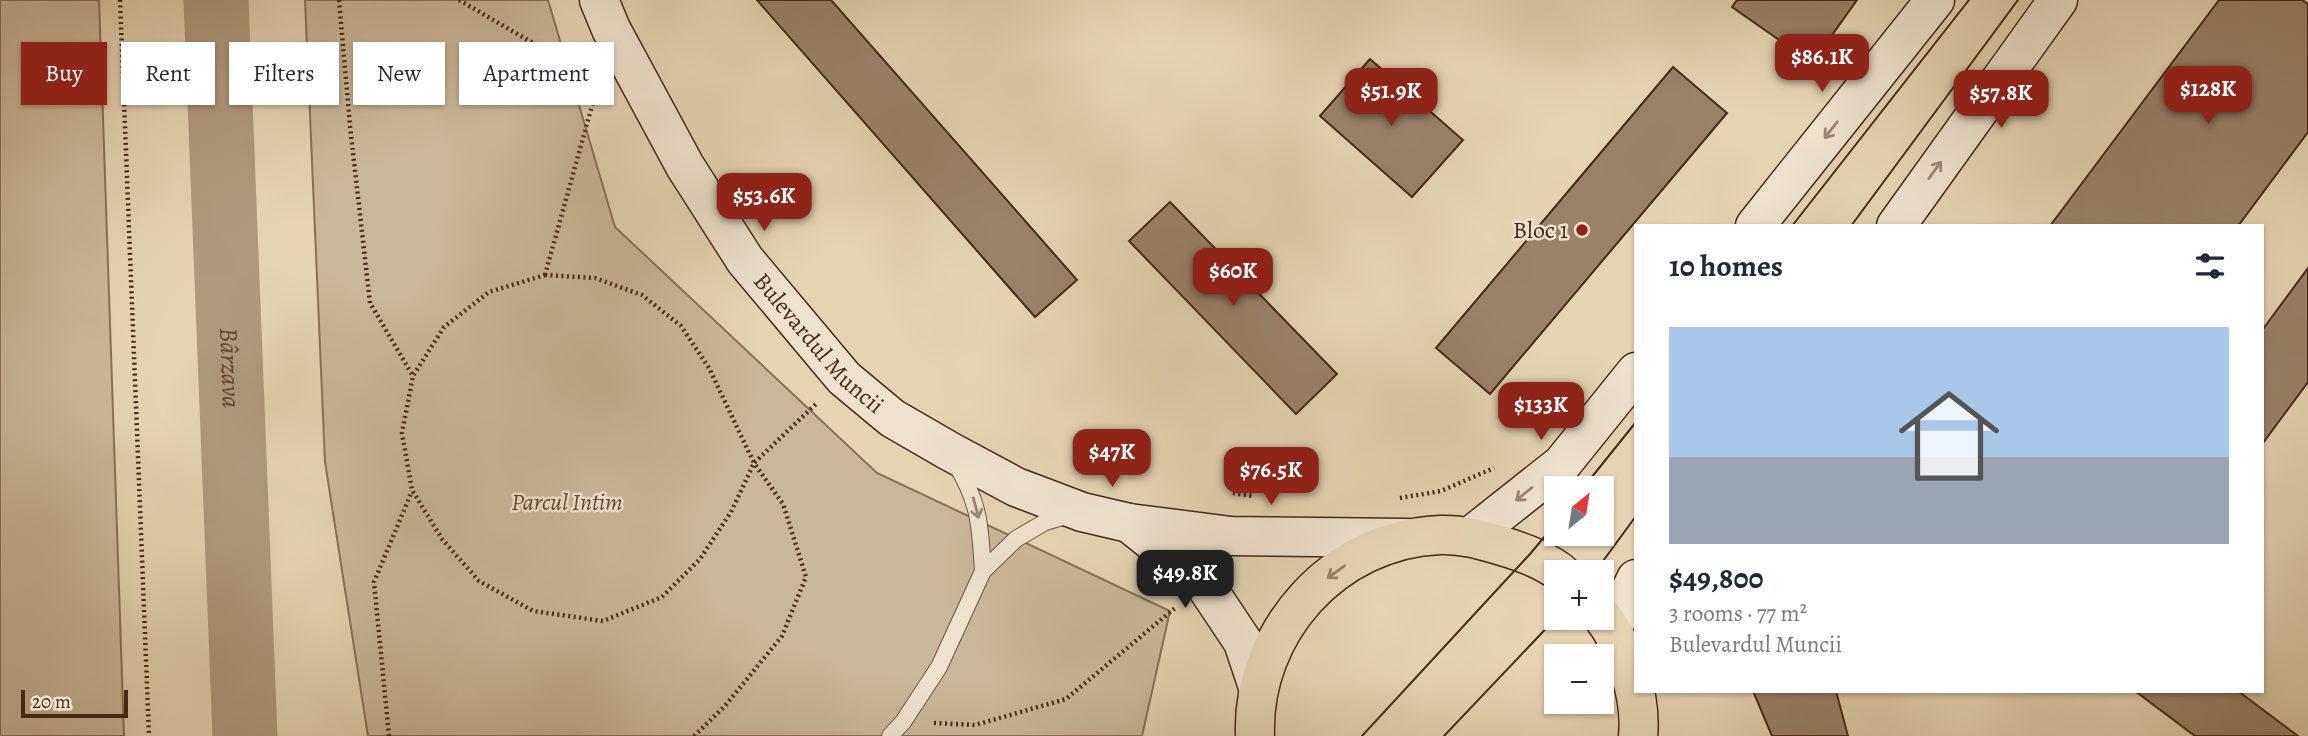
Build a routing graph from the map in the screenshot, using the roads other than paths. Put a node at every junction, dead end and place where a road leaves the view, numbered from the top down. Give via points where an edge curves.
1 (598, 0) edge
2 (1935, 0) edge
3 (2058, 0) edge
4 (1757, 224) edge
5 (1897, 224) edge
6 (1634, 374) edge
7 (948, 451) junction
8 (1082, 512) junction
9 (1129, 523) junction
10 (1471, 536) junction
11 (1410, 538) junction
12 (1544, 562) edge
13 (983, 571) junction
14 (1634, 582) edge
15 (1614, 612) edge
16 (1611, 630) edge
17 (1634, 679) edge
18 (1636, 693) edge
19 (1641, 693) edge
20 (1252, 719) edge
21 (890, 736) edge
22 (1638, 736) edge
23 (1661, 736) edge

1 - 7 street, Bulevardul Muncii via 684,166 745,260 844,378 892,418
2 -> 4 street
5 -> 3 street
6 -> 10 street via 1562,464
7 - 8 street, Bulevardul Muncii via 1016,487
7 -> 13 lane via 971,489 980,523
8 - 9 street, Bulevardul Muncii
8 - 13 lane via 1045,522 1016,538
9 - 11 street, Bulevardul Muncii via 1231,536
9 - 20 street, Bulevardul Muncii via 1203,582 1243,642
10 - 11 main road
10 - 12 main road
11 -> 20 main road via 1357,557 1311,590 1278,635
13 - 21 lane via 939,667
14 - 15 street
16 - 17 main road
18 - 22 main road
19 - 23 main road

